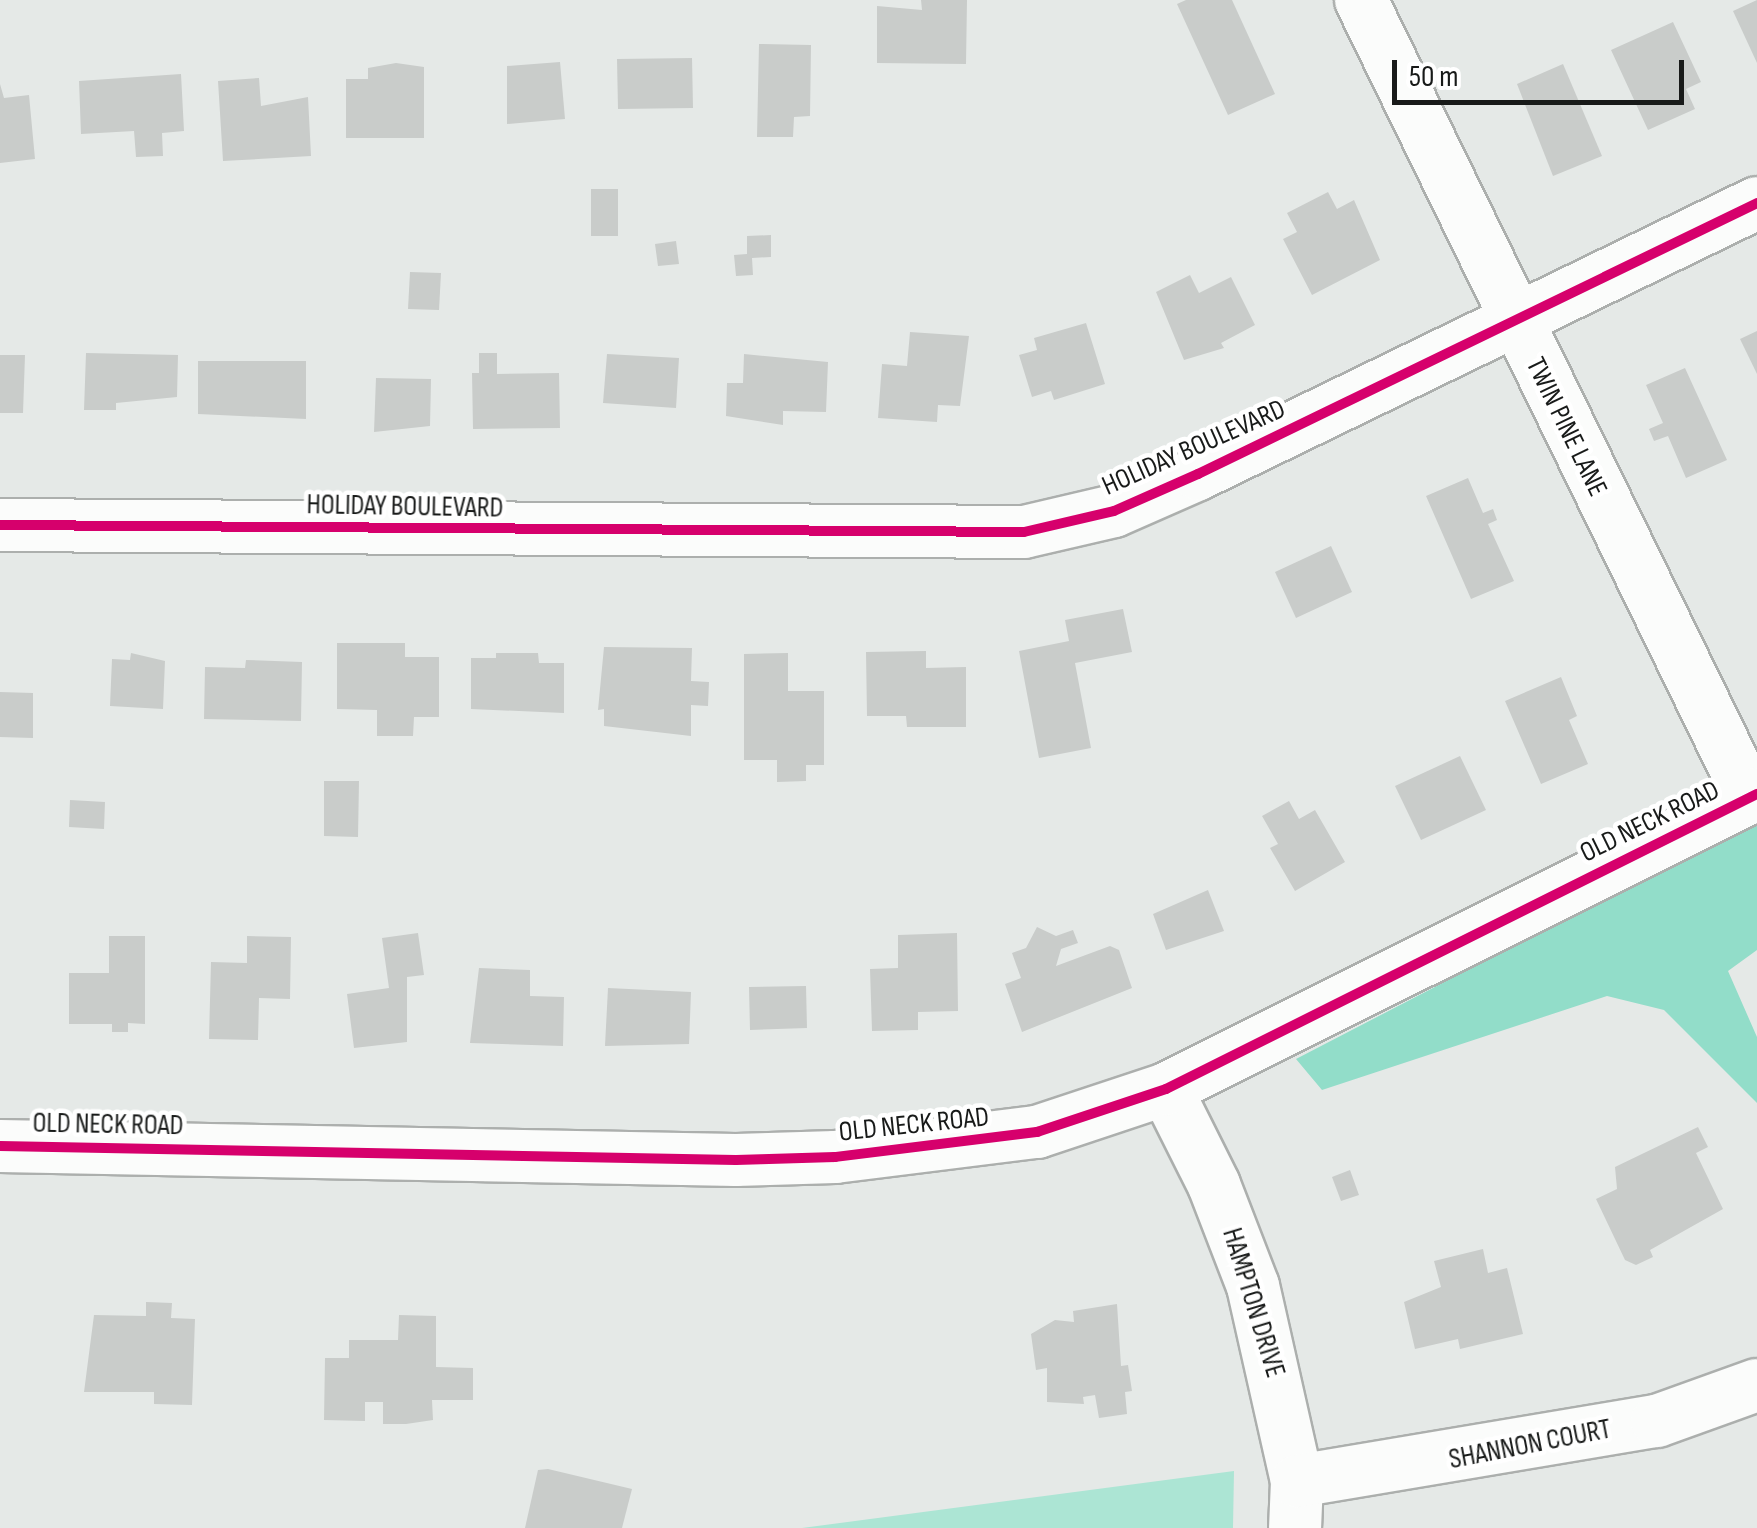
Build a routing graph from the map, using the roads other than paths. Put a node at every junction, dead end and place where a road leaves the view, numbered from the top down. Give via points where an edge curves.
1 (1361, 0) edge
2 (1757, 203) edge
3 (1512, 317) junction
4 (0, 525) edge
5 (1754, 796) edge
6 (1166, 1089) junction
7 (0, 1146) edge
8 (1757, 1385) edge
9 (1296, 1504) edge

1 - 3 street, TWIN PINE LANE
2 - 3 street, HOLIDAY BOULEVARD
3 - 4 street, HOLIDAY BOULEVARD via 1198,474 1114,510 1024,532
3 - 5 street, TWIN PINE LANE
5 - 6 street, OLD NECK ROAD
6 - 7 street, OLD NECK ROAD via 1037,1132 835,1157
6 - 9 street, HAMPTON DRIVE via 1214,1185 1253,1286
8 - 9 street, SHANNON COURT via 1656,1421

